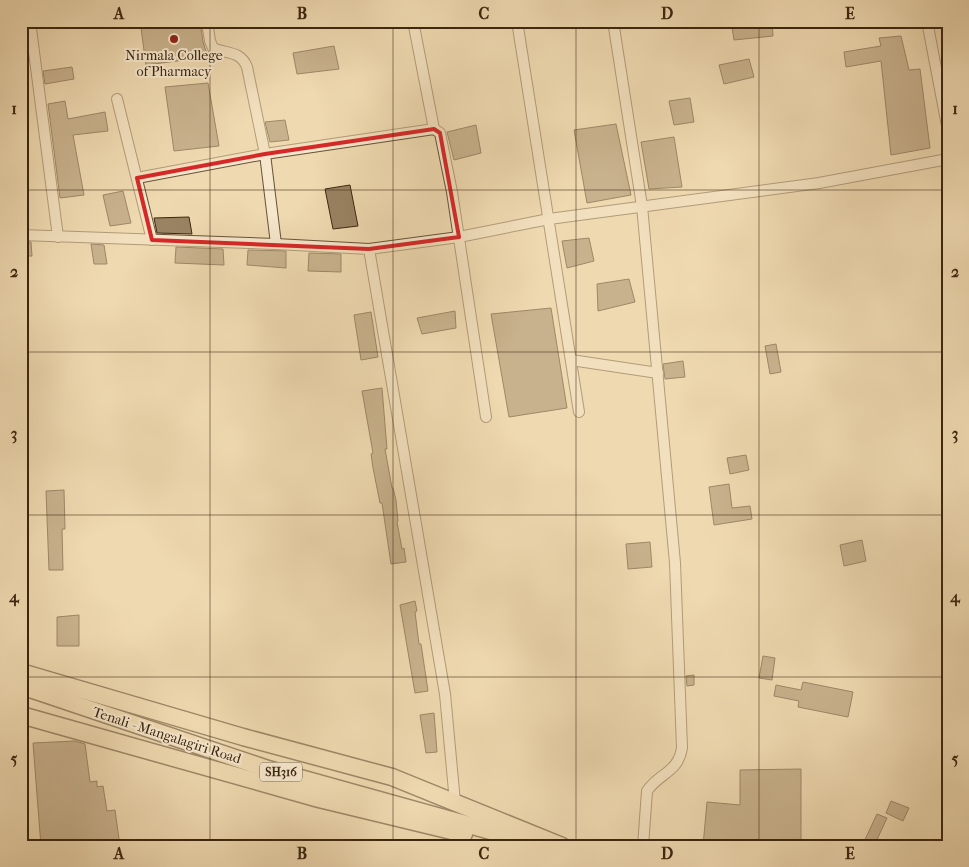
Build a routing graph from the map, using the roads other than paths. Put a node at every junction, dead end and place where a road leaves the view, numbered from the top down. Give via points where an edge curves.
1 (30, 21) edge
2 (207, 21) edge
3 (413, 21) edge
4 (517, 21) edge
5 (613, 21) edge
6 (927, 21) edge
7 (117, 99) dead end
8 (434, 130) junction
9 (948, 131) edge
10 (265, 154) junction
11 (948, 160) edge
12 (137, 178) junction
13 (642, 206) junction
14 (549, 219) junction
15 (21, 235) edge
16 (58, 237) junction
17 (459, 237) junction
18 (152, 240) junction
19 (276, 244) junction
20 (369, 249) junction
21 (571, 360) junction
22 (658, 373) junction
23 (579, 412) dead end
24 (486, 417) dead end
25 (21, 672) edge
26 (21, 686) edge
27 (21, 715) edge
28 (455, 802) junction
29 (520, 846) edge
30 (544, 846) edge
31 (562, 846) edge
32 (643, 846) edge

1 - 16 street
2 - 10 street via 213,48 244,60
3 - 8 street
4 - 14 street
5 - 13 street
6 - 9 street
7 - 12 street
8 - 10 street
8 - 17 street via 440,134
10 - 12 street
10 - 19 street
11 - 13 street via 818,183
12 - 18 street
13 - 14 street
13 - 22 street
14 - 17 street
14 - 21 street
15 - 16 street
16 - 18 street
17 - 20 street
17 - 24 street
18 - 19 street
19 - 20 street
20 - 28 street via 445,694
21 - 22 street
21 - 23 street
22 - 32 street via 675,563 682,748 672,769 647,791
25 - 28 main road via 392,777
26 - 30 main road, Tenali - Mangalagiri Road / SH316 via 268,769
27 - 29 main road via 319,799
28 - 31 main road

